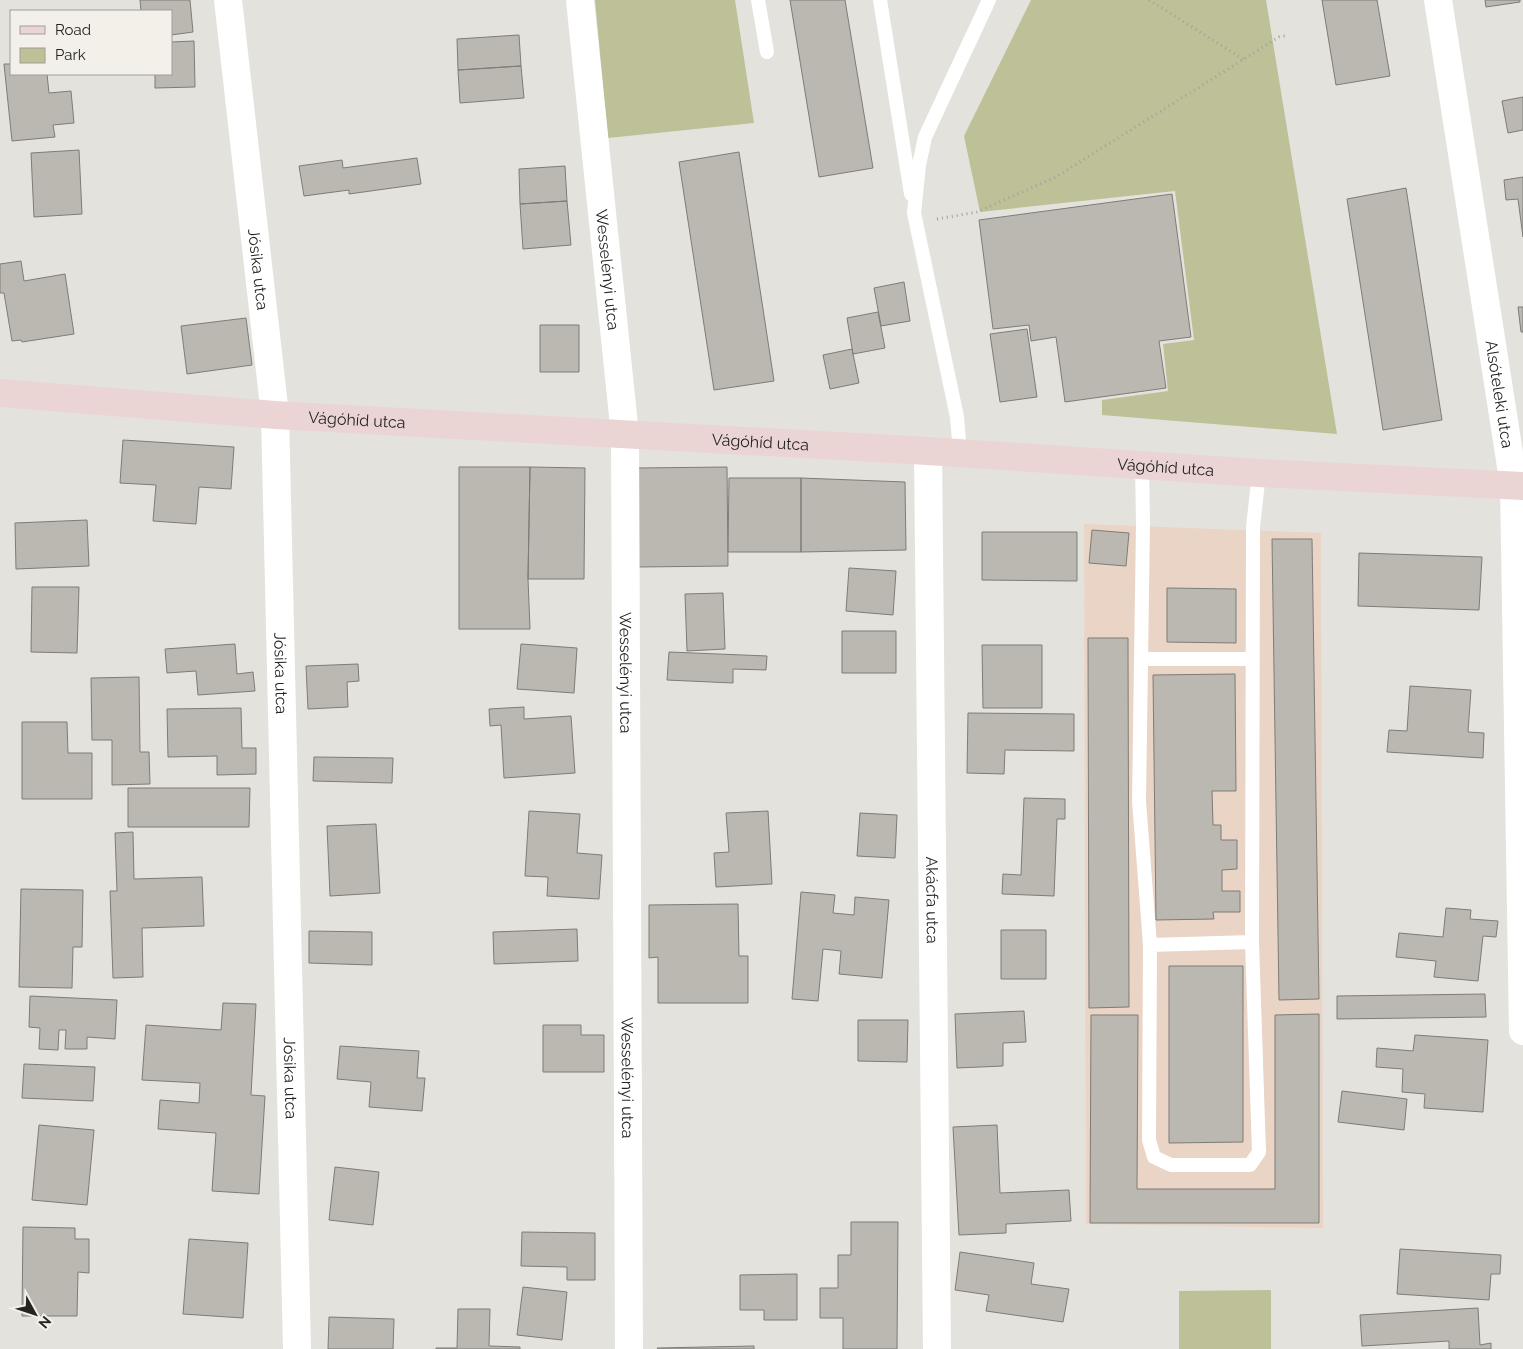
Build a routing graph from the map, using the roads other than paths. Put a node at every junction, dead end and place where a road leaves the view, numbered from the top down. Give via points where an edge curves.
1 (228, 0) edge
2 (580, 0) edge
3 (758, 0) edge
4 (880, 0) edge
5 (989, 0) edge
6 (1438, 0) edge
7 (766, 52) dead end
8 (915, 218) junction
9 (0, 393) edge
10 (275, 415) junction
11 (625, 435) junction
12 (928, 451) junction
13 (960, 454) junction
14 (1142, 465) junction
15 (1259, 473) junction
16 (1518, 486) edge
17 (1141, 659) junction
18 (1252, 659) junction
19 (1252, 942) junction
20 (1150, 945) junction
21 (1523, 1031) edge
22 (297, 1349) edge
23 (629, 1349) edge
24 (937, 1349) edge

1 - 10 street, Jósika utca
2 - 11 street, Wesselényi utca
3 - 7 lane
4 - 8 lane
5 - 8 lane via 925,137 919,165
6 - 16 street, Alsóteleki utca
8 - 13 lane via 957,417
9 - 10 street, Vágóhíd utca
10 - 11 street, Vágóhíd utca
10 - 22 street, Jósika utca
11 - 12 street, Vágóhíd utca
11 - 23 street, Wesselényi utca
12 - 13 street, Vágóhíd utca
12 - 24 street, Akácfa utca
13 - 14 street, Vágóhíd utca
14 - 15 street, Vágóhíd utca
14 - 17 lane
15 - 16 street, Vágóhíd utca
15 - 18 lane via 1253,527
16 - 21 street, Alsóteleki utca
17 - 18 lane
17 - 20 lane via 1139,801
18 - 19 lane
19 - 20 lane
19 - 20 lane via 1259,1152 1250,1166 1170,1165 1154,1157 1149,1140

